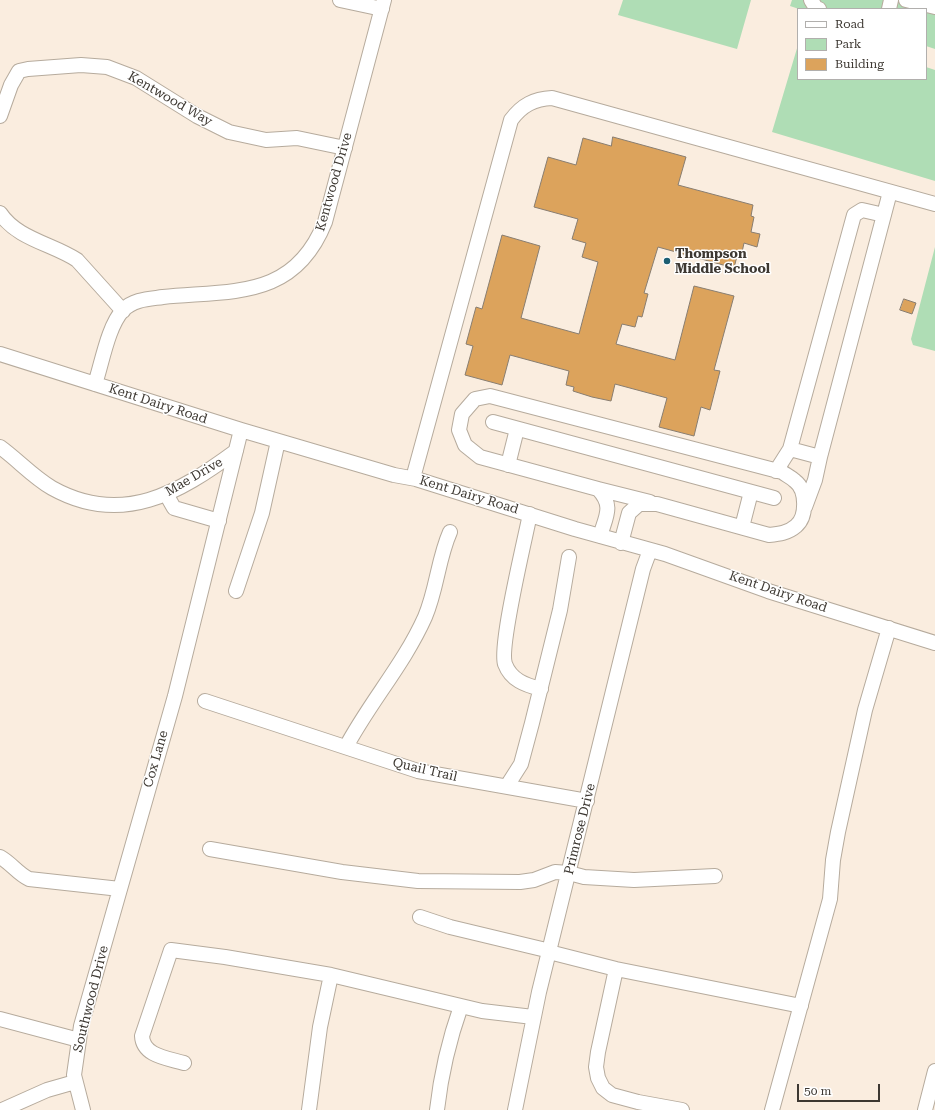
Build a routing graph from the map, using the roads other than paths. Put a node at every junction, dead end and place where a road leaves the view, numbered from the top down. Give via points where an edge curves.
1 (340, 0) edge
2 (906, 0) edge
3 (383, 4) edge
4 (935, 8) edge
5 (5, 83) edge
6 (0, 116) edge
7 (345, 148) junction
8 (890, 192) junction
9 (935, 204) edge
10 (0, 213) edge
11 (884, 215) junction
12 (123, 311) junction
13 (0, 354) edge
14 (95, 384) junction
15 (494, 422) dead end
16 (517, 429) junction
17 (241, 430) junction
18 (278, 441) junction
19 (0, 447) edge
20 (790, 449) junction
21 (236, 451) junction
22 (820, 458) junction
23 (508, 465) junction
24 (776, 471) junction
25 (413, 478) junction
26 (598, 489) junction
27 (750, 492) junction
28 (166, 494) junction
29 (774, 498) dead end
30 (658, 504) junction
31 (804, 511) junction
32 (530, 514) junction
33 (219, 521) junction
34 (742, 527) junction
35 (450, 532) dead end
36 (600, 536) junction
37 (621, 543) junction
38 (650, 550) junction
39 (570, 557) dead end
40 (236, 590) dead end
41 (888, 628) junction
42 (935, 643) edge
43 (541, 689) junction
44 (205, 701) dead end
45 (346, 747) junction
46 (507, 786) junction
47 (587, 801) junction
48 (210, 849) dead end
49 (0, 857) edge
50 (569, 873) junction
51 (715, 876) dead end
52 (120, 889) junction
53 (420, 917) dead end
54 (549, 952) junction
55 (616, 969) junction
56 (331, 975) junction
57 (461, 1006) junction
58 (801, 1006) junction
59 (533, 1017) junction
60 (0, 1019) edge
61 (79, 1040) junction
62 (184, 1063) dead end
63 (935, 1071) edge
64 (75, 1082) junction
65 (2, 1110) edge
66 (83, 1110) edge
67 (309, 1110) edge
68 (437, 1110) edge
69 (515, 1110) edge
70 (682, 1110) edge
71 (772, 1110) edge
72 (925, 1110) edge

1 - 3 street
2 - 4 street
3 - 7 street, Kentwood Drive
5 - 6 street, Kentwood Way
5 - 7 street, Kentwood Way via 19,71 28,69 81,65 107,67 136,78 197,116 229,132 266,140 297,138
7 - 12 street, Kentwood Drive via 320,234 308,254 288,272 264,285 247,290 147,299 134,302
8 - 9 street
8 - 11 street
8 - 25 street via 552,98 538,99 528,104 518,110 511,120
10 - 12 street via 24,234 77,260
11 - 20 street via 862,210 854,215
11 - 22 street
12 - 14 street, Kentwood Drive via 115,323
13 - 14 street, Kent Dairy Road
14 - 17 street, Kent Dairy Road
15 - 16 street
16 - 23 street
16 - 27 street
17 - 18 street, Kent Dairy Road
17 - 21 street
18 - 25 street, Kent Dairy Road via 394,475
18 - 40 street via 262,513
19 - 28 street, Mae Drive via 52,488 93,504 135,504
20 - 22 street
20 - 24 street
21 - 28 street, Mae Drive via 188,483
21 - 33 street, Cox Lane
22 - 31 street
23 - 24 street via 480,457 465,445 459,430 462,414 475,399 490,396
23 - 26 street
24 - 31 street via 796,481 803,495
25 - 32 street, Kent Dairy Road
26 - 30 street
26 - 36 street via 606,498 608,509
27 - 29 street
27 - 34 street
28 - 33 street via 174,508
30 - 34 street
30 - 37 street via 639,504 629,513
31 - 34 street via 797,526 784,533 769,535
32 - 36 street, Kent Dairy Road
32 - 43 street via 507,628 504,659 508,671 516,680
33 - 52 street, Cox Lane via 175,696
35 - 45 street via 443,548 425,617
36 - 37 street, Kent Dairy Road
37 - 38 street, Kent Dairy Road
38 - 41 street, Kent Dairy Road via 768,591
38 - 47 street, Primrose Drive via 643,569
39 - 43 street
41 - 42 street, Kent Dairy Road
41 - 58 street via 865,710 838,832 830,899
43 - 46 street via 521,764
44 - 45 street, Quail Trail
45 - 46 street, Quail Trail via 418,770
46 - 47 street, Quail Trail
47 - 50 street, Primrose Drive
48 - 50 street via 342,872 418,881 520,882 555,872
49 - 52 street via 10,862 29,879
50 - 51 street via 584,877 634,880
50 - 54 street, Primrose Drive
52 - 61 street, Southwood Drive
53 - 54 street via 430,922
54 - 55 street
54 - 59 street, Primrose Drive
55 - 58 street
55 - 70 street via 598,1052 598,1078 612,1095
56 - 57 street
56 - 62 street via 171,950 142,1036 142,1044 148,1052
56 - 67 street via 320,1027
57 - 59 street
57 - 68 street via 444,1065
58 - 71 street
59 - 69 street, Primrose Drive
60 - 61 street
61 - 64 street, Southwood Drive
63 - 72 street
64 - 65 street via 48,1090
64 - 66 street, Southwood Drive

